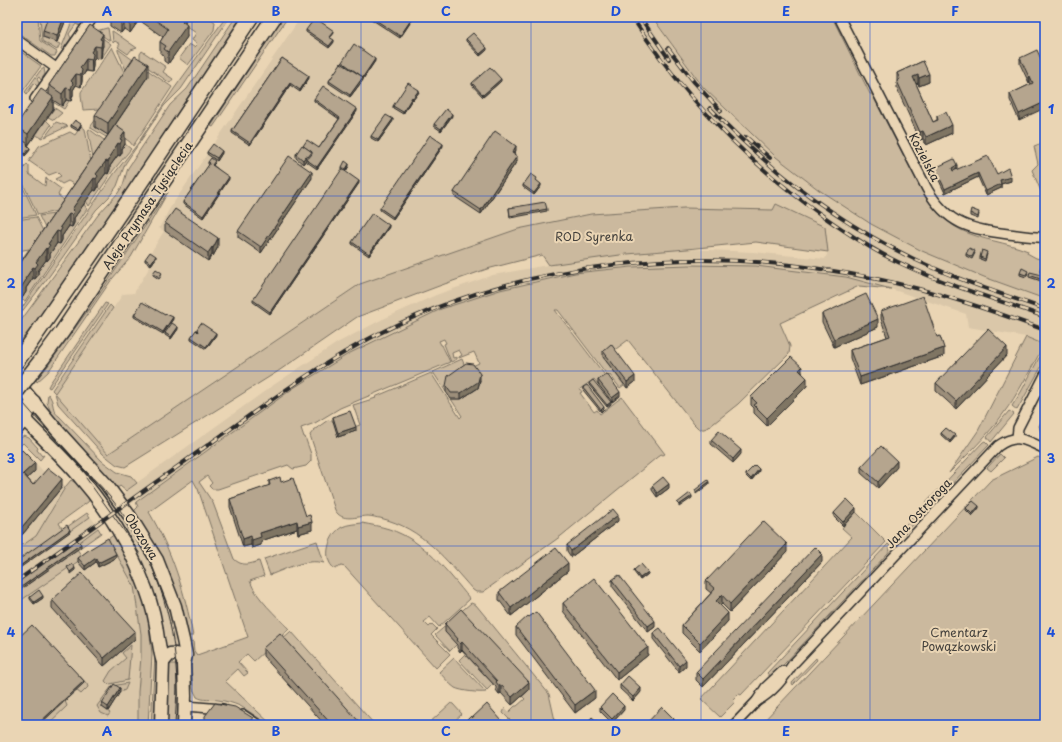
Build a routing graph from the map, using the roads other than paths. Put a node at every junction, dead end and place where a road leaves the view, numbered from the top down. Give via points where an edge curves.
1 (93, 17) edge
2 (251, 17) edge
3 (274, 17) edge
4 (839, 17) edge
5 (17, 40) edge
6 (56, 68) junction
7 (30, 106) edge
8 (1045, 237) edge
9 (17, 361) edge
10 (1045, 375) edge
11 (17, 382) edge
12 (17, 391) edge
13 (33, 402) junction
14 (19, 419) edge
15 (1017, 438) junction
16 (1045, 449) edge
17 (163, 662) junction
18 (184, 664) junction
19 (185, 706) junction
20 (161, 725) edge
21 (184, 725) edge
22 (258, 725) edge
23 (734, 725) edge

1 - 6 street
2 - 9 main road, Aleja Prymasa Tysiąclecia via 136,192
3 - 12 main road, Aleja Prymasa Tysiąclecia, bridge via 66,326
4 - 8 street, Kozielska via 938,206 970,228
5 - 6 street
6 - 7 street
10 - 15 street via 1018,428
11 - 13 street, Obozowa
13 - 14 main road
13 - 18 street, Obozowa via 106,484 151,549 167,583 180,625 186,655
14 - 17 street, Obozowa via 78,475 131,551 147,590
15 - 16 street
15 - 23 street, Jana Ostroroga via 998,446 793,664 769,694 757,701
17 - 18 street via 170,654 175,654 180,656
17 - 20 street, Obozowa
18 - 19 street, Obozowa
19 - 21 street, Obozowa
19 - 22 street via 233,711

